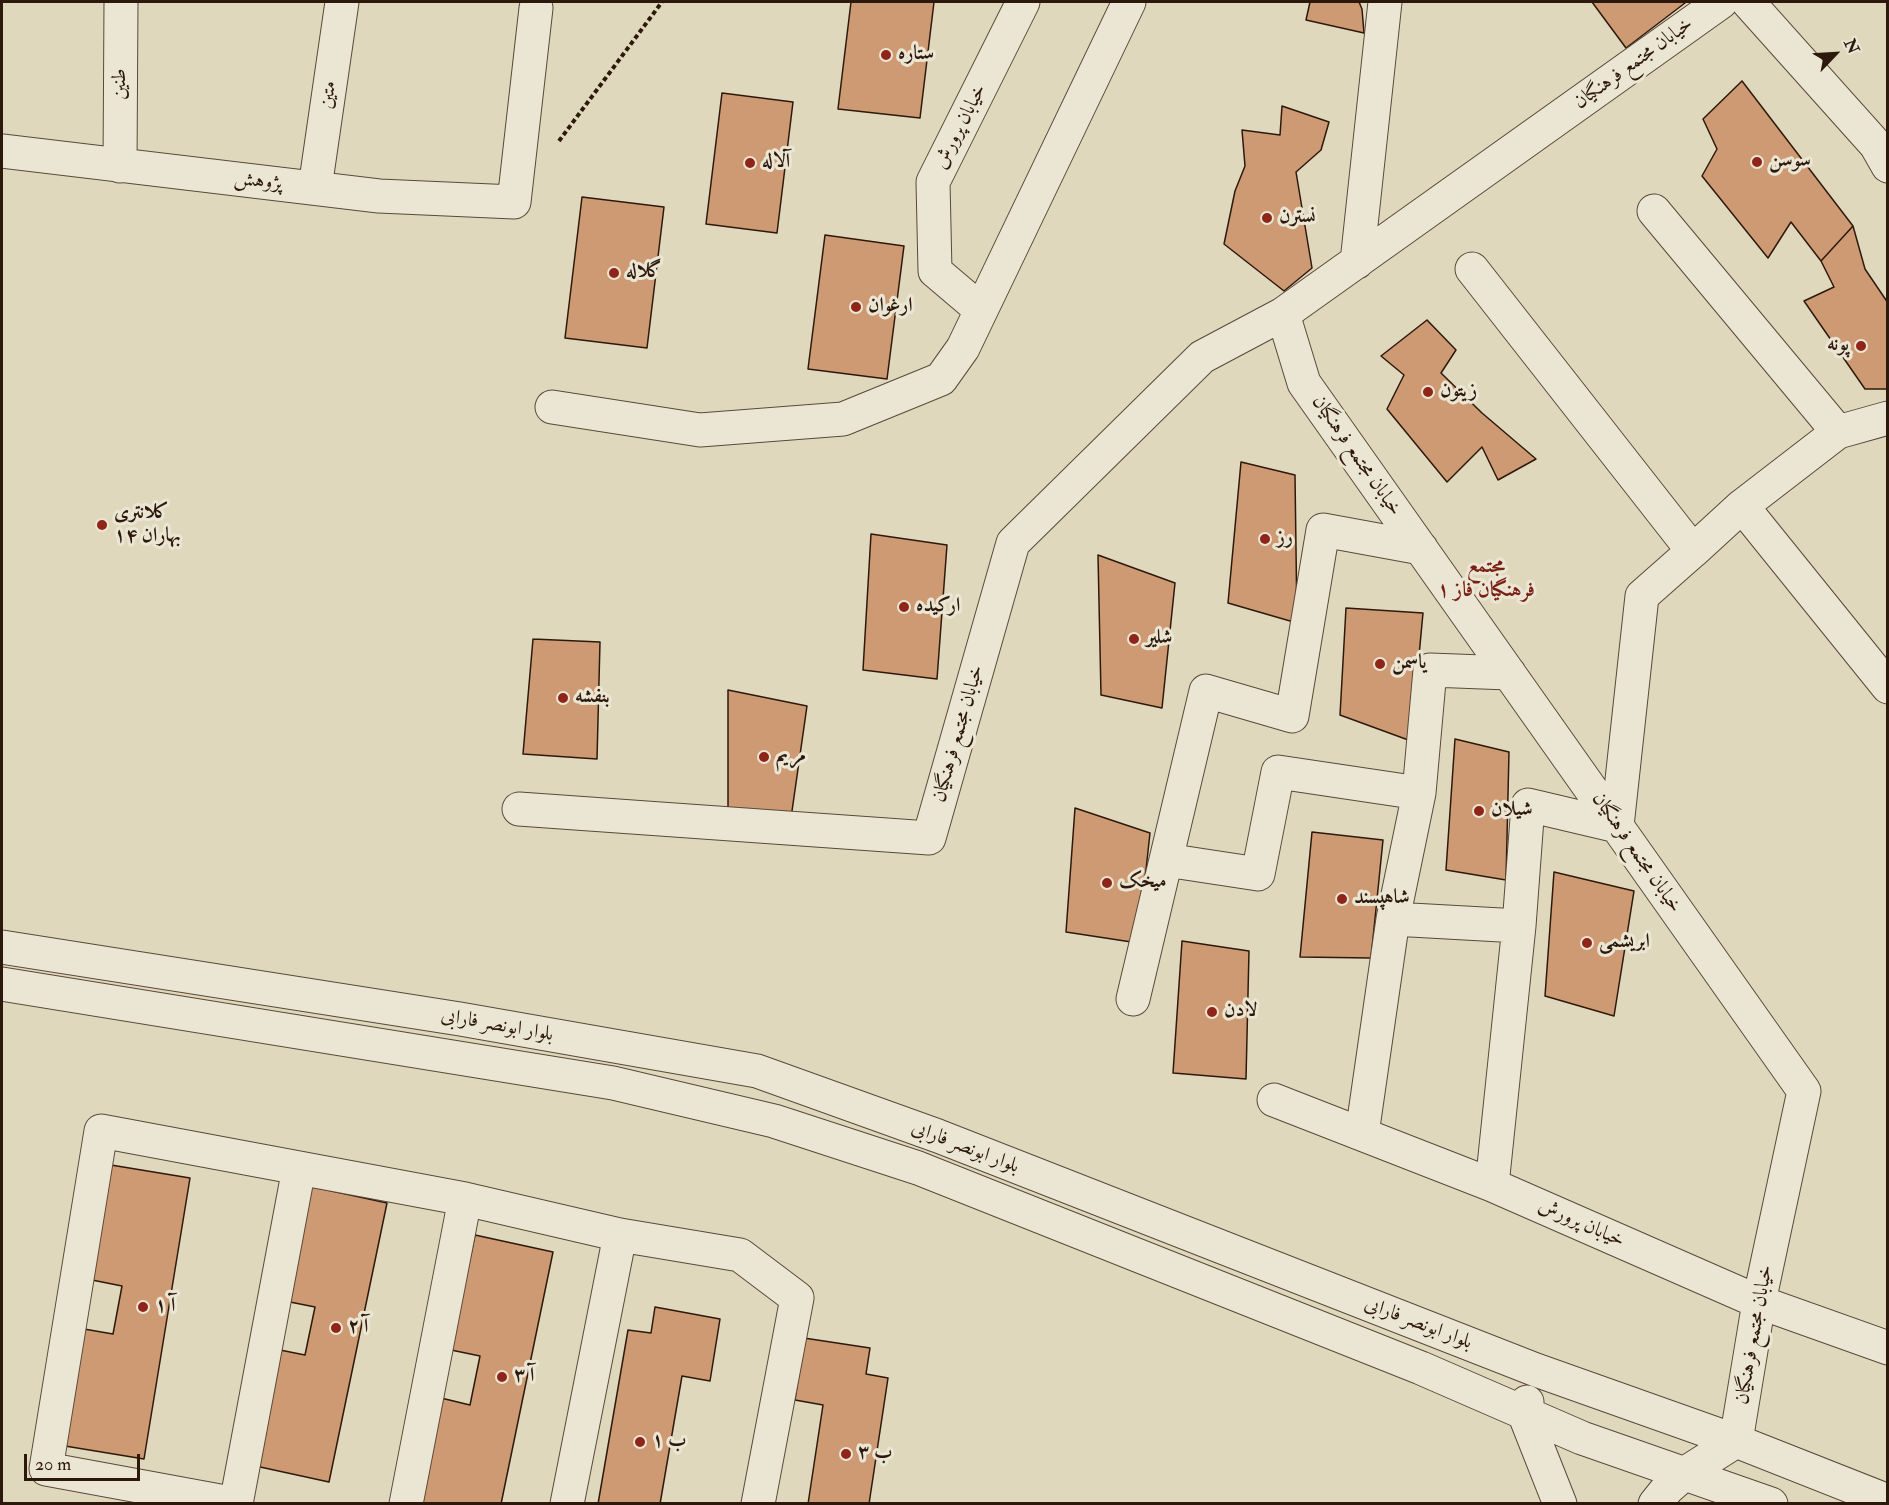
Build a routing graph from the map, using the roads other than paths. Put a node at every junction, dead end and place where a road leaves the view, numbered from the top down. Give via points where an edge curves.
1 (122, 2) edge
2 (342, 2) edge
3 (1023, 2) edge
4 (1129, 2) edge
5 (1385, 2) edge
6 (1721, 2) edge
7 (1748, 2) edge
8 (536, 8) dead end
9 (2, 151) edge
10 (1884, 151) edge
11 (120, 166) junction
12 (315, 188) junction
13 (1654, 211) dead end
14 (1357, 262) junction
15 (1472, 269) dead end
16 (981, 310) junction
17 (1283, 314) junction
18 (552, 407) dead end
19 (1887, 418) edge
20 (1838, 432) junction
21 (1742, 506) junction
22 (1421, 548) junction
23 (1693, 551) junction
24 (1509, 673) junction
25 (1887, 687) edge
26 (1419, 793) junction
27 (519, 810) dead end
28 (1617, 826) junction
29 (1166, 860) junction
30 (1393, 919) junction
31 (1519, 926) junction
32 (2, 952) edge
33 (2, 984) edge
34 (1133, 999) dead end
35 (1274, 1100) dead end
36 (1362, 1134) junction
37 (299, 1168) junction
38 (1492, 1185) junction
39 (465, 1199) junction
40 (620, 1235) junction
41 (1759, 1302) junction
42 (1887, 1348) edge
43 (1536, 1370) junction
44 (1524, 1413) junction
45 (1736, 1441) junction
46 (1684, 1474) junction
47 (1887, 1501) edge
48 (236, 1503) edge
49 (406, 1503) edge
50 (567, 1503) edge
51 (758, 1503) edge
52 (1560, 1503) edge
53 (1655, 1503) edge
54 (1771, 1503) edge

1 - 11 street, طنین
2 - 12 street, متین
3 - 16 street, خیابان پرورش via 933,182 935,271
4 - 16 street
5 - 14 street
6 - 14 street, خیابان مجتمع فرهنگیان
7 - 10 street
8 - 12 street, پژوهش via 514,202 379,196
9 - 11 street, پژوهش
11 - 12 street, پژوهش
13 - 20 street
14 - 17 street, خیابان مجتمع فرهنگیان
15 - 23 street
16 - 18 street via 963,348 941,379 843,419 700,430
17 - 22 street, خیابان مجتمع فرهنگیان via 1304,383
17 - 27 street, خیابان مجتمع فرهنگیان via 1202,357 1014,543 930,837
19 - 20 street
20 - 21 street
21 - 23 street
21 - 25 street
22 - 24 street, خیابان مجتمع فرهنگیان
22 - 29 street via 1323,530 1292,716 1206,691
23 - 28 street via 1642,596
24 - 26 street via 1430,670
24 - 28 street, خیابان مجتمع فرهنگیان
26 - 29 street via 1278,772 1258,874
26 - 30 street
28 - 31 street via 1528,805
28 - 41 street, خیابان مجتمع فرهنگیان via 1804,1090
29 - 34 street
30 - 31 street
30 - 36 street
31 - 38 street
32 - 43 street, بلوار ابونصر فارابی via 460,1019 757,1071 949,1141
33 - 44 street, بلوار ابونصر فارابی via 613,1083 774,1121 918,1168 1421,1368
35 - 36 street, خیابان پرورش
36 - 38 street, خیابان پرورش
37 - 39 street
37 - 48 street
37 - 48 street via 100,1131 46,1469
38 - 41 street, خیابان پرورش
39 - 40 street
39 - 49 street
40 - 50 street
40 - 51 street via 740,1255 797,1298
41 - 42 street, خیابان پرورش
41 - 45 street, خیابان مجتمع فرهنگیان
43 - 44 street
43 - 45 street, بلوار ابونصر فارابی
44 - 46 street, بلوار ابونصر فارابی
44 - 52 street
45 - 46 street
45 - 47 street, بلوار ابونصر فارابی
46 - 53 street
46 - 54 street, بلوار ابونصر فارابی

